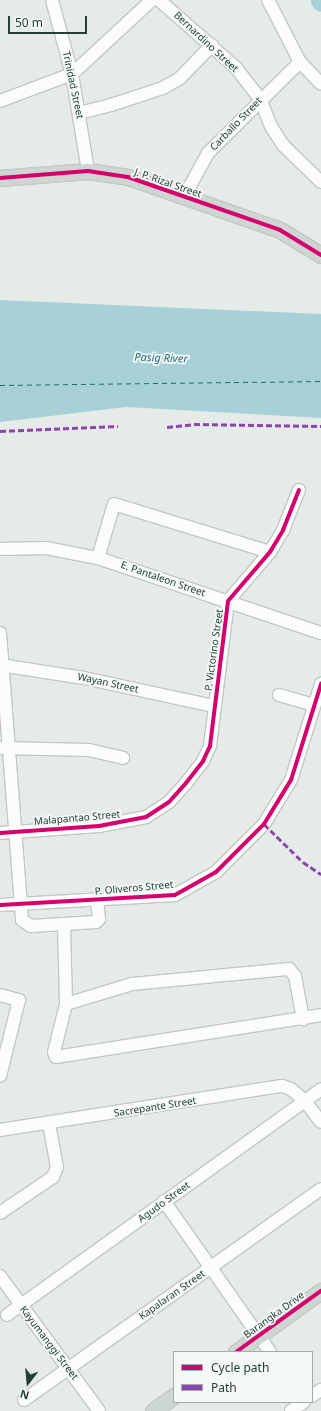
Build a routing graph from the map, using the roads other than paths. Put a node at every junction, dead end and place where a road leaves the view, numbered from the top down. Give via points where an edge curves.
1 (52, 0) edge
2 (152, 0) edge
3 (159, 0) edge
4 (268, 0) edge
5 (212, 45) junction
6 (300, 62) junction
7 (72, 74) junction
8 (321, 84) edge
9 (260, 99) junction
10 (0, 101) edge
11 (79, 113) junction
12 (88, 171) junction
13 (0, 178) edge
14 (321, 182) edge
15 (184, 197) junction
16 (293, 236) junction
17 (321, 242) edge
18 (321, 255) edge
19 (299, 490) dead end
20 (0, 549) edge
21 (270, 552) junction
22 (98, 558) junction
23 (228, 601) junction
24 (0, 633) edge
25 (321, 633) edge
26 (1, 665) edge
27 (321, 684) edge
28 (279, 695) dead end
29 (315, 704) junction
30 (214, 706) junction
31 (4, 747) edge
32 (123, 758) dead end
33 (203, 761) joint
34 (14, 832) junction
35 (0, 833) edge
36 (97, 900) junction
37 (20, 904) junction
38 (0, 905) edge
39 (64, 926) junction
40 (0, 995) edge
41 (66, 1004) junction
42 (321, 1015) edge
43 (303, 1019) junction
44 (5, 1030) edge
45 (3, 1049) edge
46 (0, 1076) edge
47 (321, 1089) edge
48 (305, 1101) junction
49 (321, 1122) edge
50 (48, 1124) junction
51 (0, 1130) edge
52 (321, 1189) edge
53 (164, 1202) junction
54 (0, 1213) edge
55 (211, 1267) junction
56 (0, 1276) edge
57 (321, 1291) edge
58 (21, 1305) junction
59 (7, 1315) dead end
60 (259, 1336) junction
61 (237, 1351) edge
62 (269, 1351) edge
63 (68, 1368) junction
64 (173, 1397) edge
65 (24, 1400) dead end
66 (303, 1403) edge
67 (99, 1411) edge
68 (153, 1411) edge
69 (291, 1411) edge

1 - 7 street, Trinidad Street
2 - 7 street
3 - 5 street, Bernardino Street
4 - 6 street
5 - 9 street, Bernardino Street via 236,68
5 - 11 street via 180,78 163,88
6 - 8 street
6 - 9 street, Carballo Street
7 - 10 street
7 - 11 street, Trinidad Street
9 - 14 street, Bernardino Street via 272,128 283,145
9 - 15 street, Carballo Street via 208,153
11 - 12 street, Trinidad Street
12 - 13 main road, J. P. Rizal Street
12 - 15 main road, J. P. Rizal Street via 128,178
15 - 16 main road, J. P. Rizal Street
16 - 17 main road, J. P. Rizal Street
16 - 18 main road, J. P. Rizal Street
19 - 21 street, P. Victorino Street via 283,530
20 - 22 street, E. Pantaleon Street via 46,548
21 - 22 street via 114,504
21 - 23 street, P. Victorino Street
22 - 23 street, E. Pantaleon Street
23 - 25 street, E. Pantaleon Street
23 - 30 street, P. Victorino Street
24 - 26 street
26 - 30 street, Wayan Street via 84,678
26 - 31 street
27 - 29 street, P. Oliveros Street
28 - 29 street
29 - 36 street, P. Oliveros Street via 291,780 264,824 216,872 175,895
30 - 33 street, P. Victorino Street via 210,746
31 - 32 street via 89,750
31 - 34 street
33 - 34 street, Malapantao Street via 169,802 146,816 120,823
34 - 35 street, Malapantao Street
34 - 37 street
36 - 37 street, P. Oliveros Street
36 - 39 street via 99,920
37 - 38 street, P. Oliveros Street
37 - 39 street via 22,920 31,926
39 - 41 street
40 - 44 street via 18,1000
41 - 43 street via 132,984 289,969 295,976
41 - 43 street via 54,1052 56,1057 62,1058
42 - 43 street
44 - 45 street
45 - 46 street
47 - 48 street, Agudo Street
48 - 49 street, Sacrepante Street
48 - 50 street, Sacrepante Street via 291,1089 282,1086
48 - 53 street, Agudo Street
50 - 51 street, Sacrepante Street
50 - 54 street via 57,1167 54,1177
52 - 55 street, Kapalaran Street
53 - 55 street
53 - 58 street, Agudo Street
55 - 60 street
55 - 63 street, Kapalaran Street
56 - 58 street, Kayumanggi Street
57 - 60 main road, Barangka Drive
58 - 59 street, Agudo Street
58 - 63 street, Kayumanggi Street
60 - 61 main road, Barangka Drive
60 - 62 street
63 - 65 street, Kapalaran Street
63 - 67 street, Kayumanggi Street
64 - 68 main road
66 - 69 street

